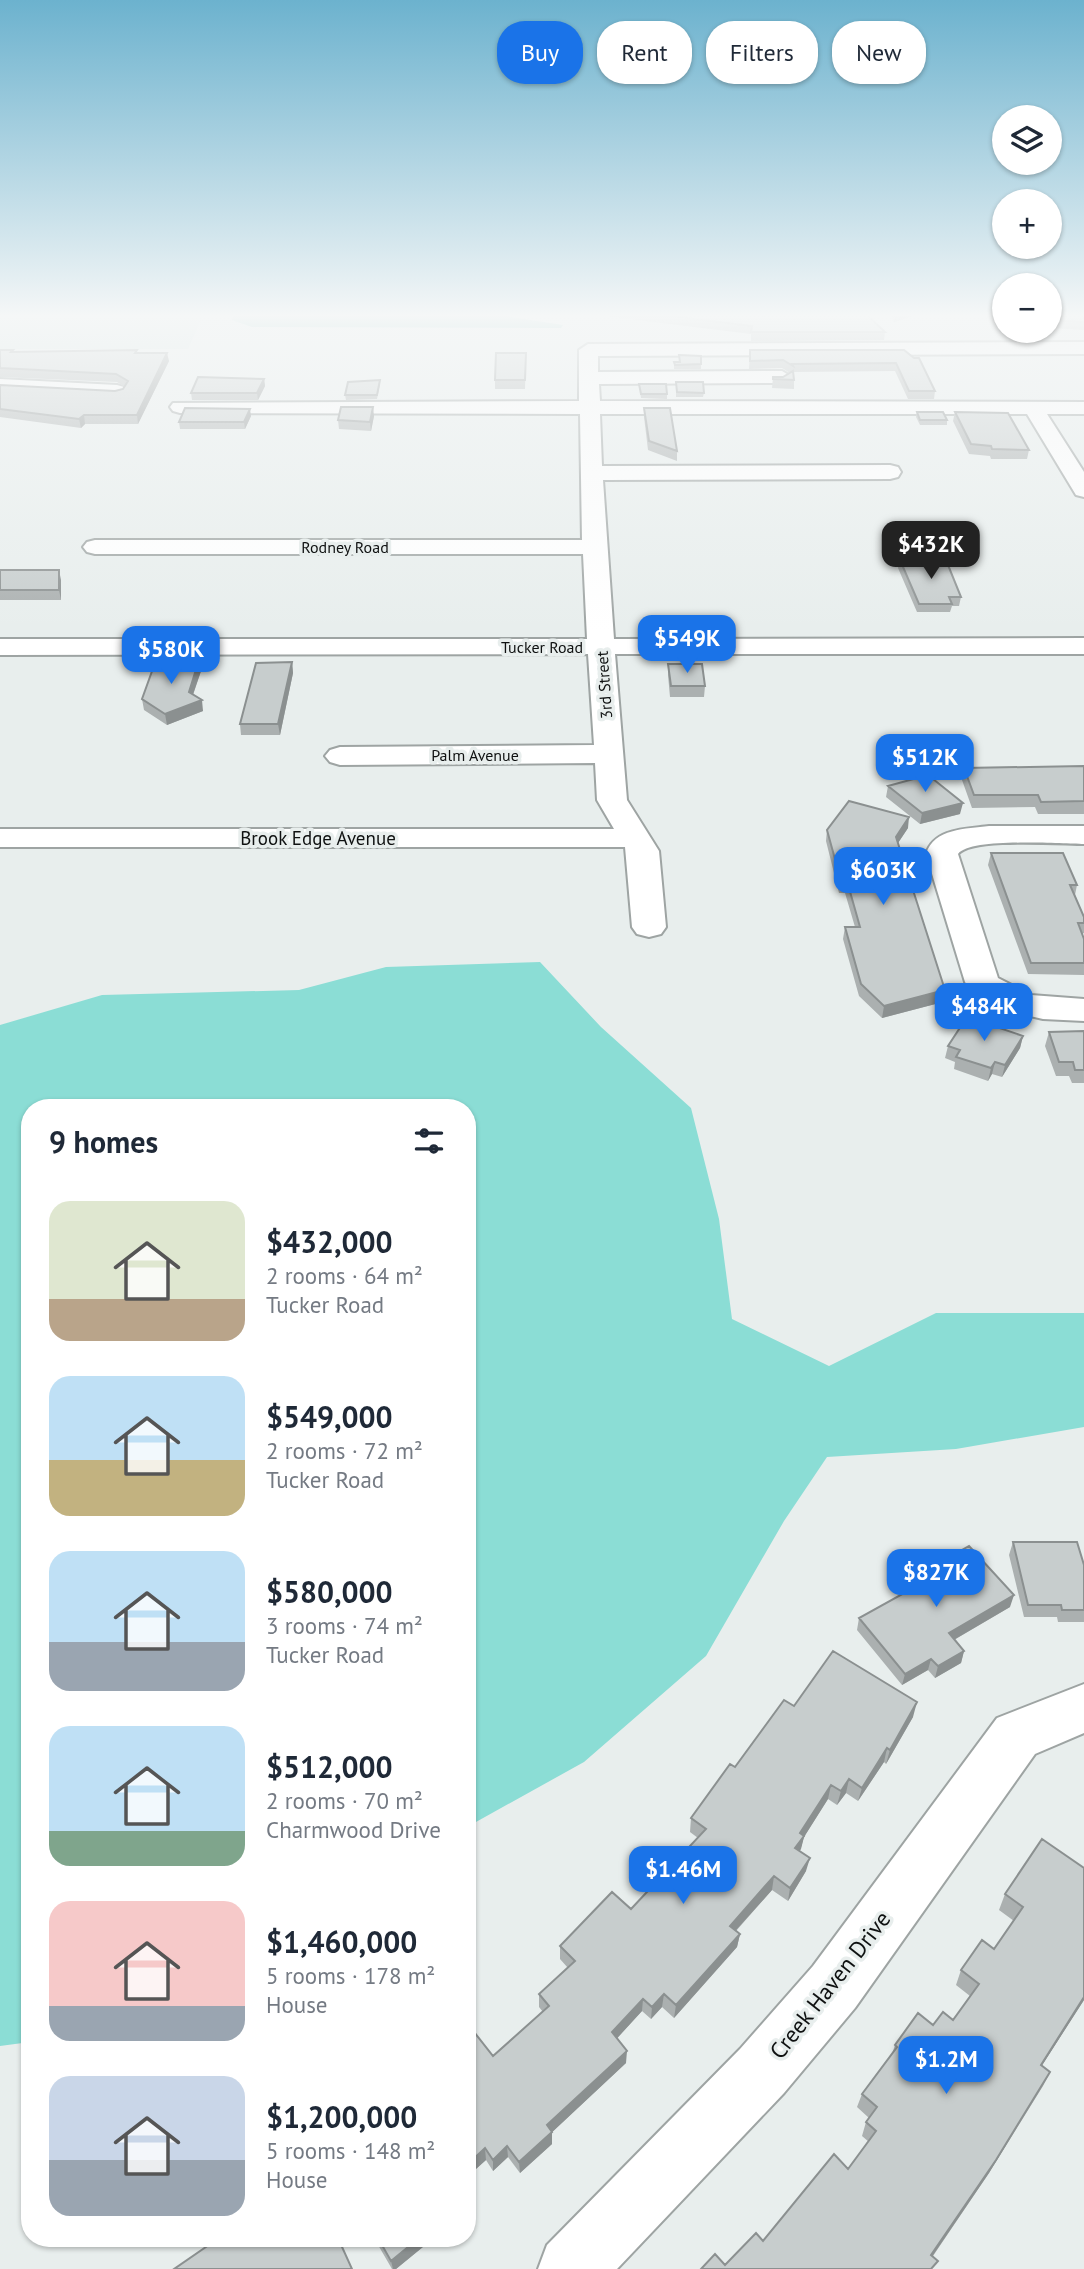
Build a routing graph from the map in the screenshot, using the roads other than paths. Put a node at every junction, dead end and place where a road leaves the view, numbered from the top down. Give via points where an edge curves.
1 (592, 419) edge
2 (1040, 419) edge
3 (890, 472) dead end
4 (592, 473) junction
5 (1080, 478) edge
6 (95, 547) dead end
7 (594, 547) junction
8 (1084, 646) edge
9 (0, 647) edge
10 (601, 647) junction
11 (609, 754) junction
12 (340, 756) dead end
13 (1084, 835) edge
14 (0, 838) edge
15 (636, 838) junction
16 (649, 927) dead end
17 (1084, 1010) edge
18 (1084, 1708) edge
19 (571, 2269) edge

1 - 4 street, 3rd Street
2 - 5 street
3 - 4 street
4 - 7 street, 3rd Street
6 - 7 street, Rodney Road
7 - 10 street, 3rd Street
8 - 10 street, Tucker Road
9 - 10 street, Tucker Road
10 - 11 street, 3rd Street
11 - 12 street, Palm Avenue
11 - 15 street, 3rd Street via 612,800
13 - 17 street via 970,836 944,847 942,854 982,982 995,995 1023,1006
14 - 15 street, Brook Edge Avenue
15 - 16 street, 3rd Street via 643,851
18 - 19 street, Creek Haven Drive via 1016,1736 825,1997 762,2071

